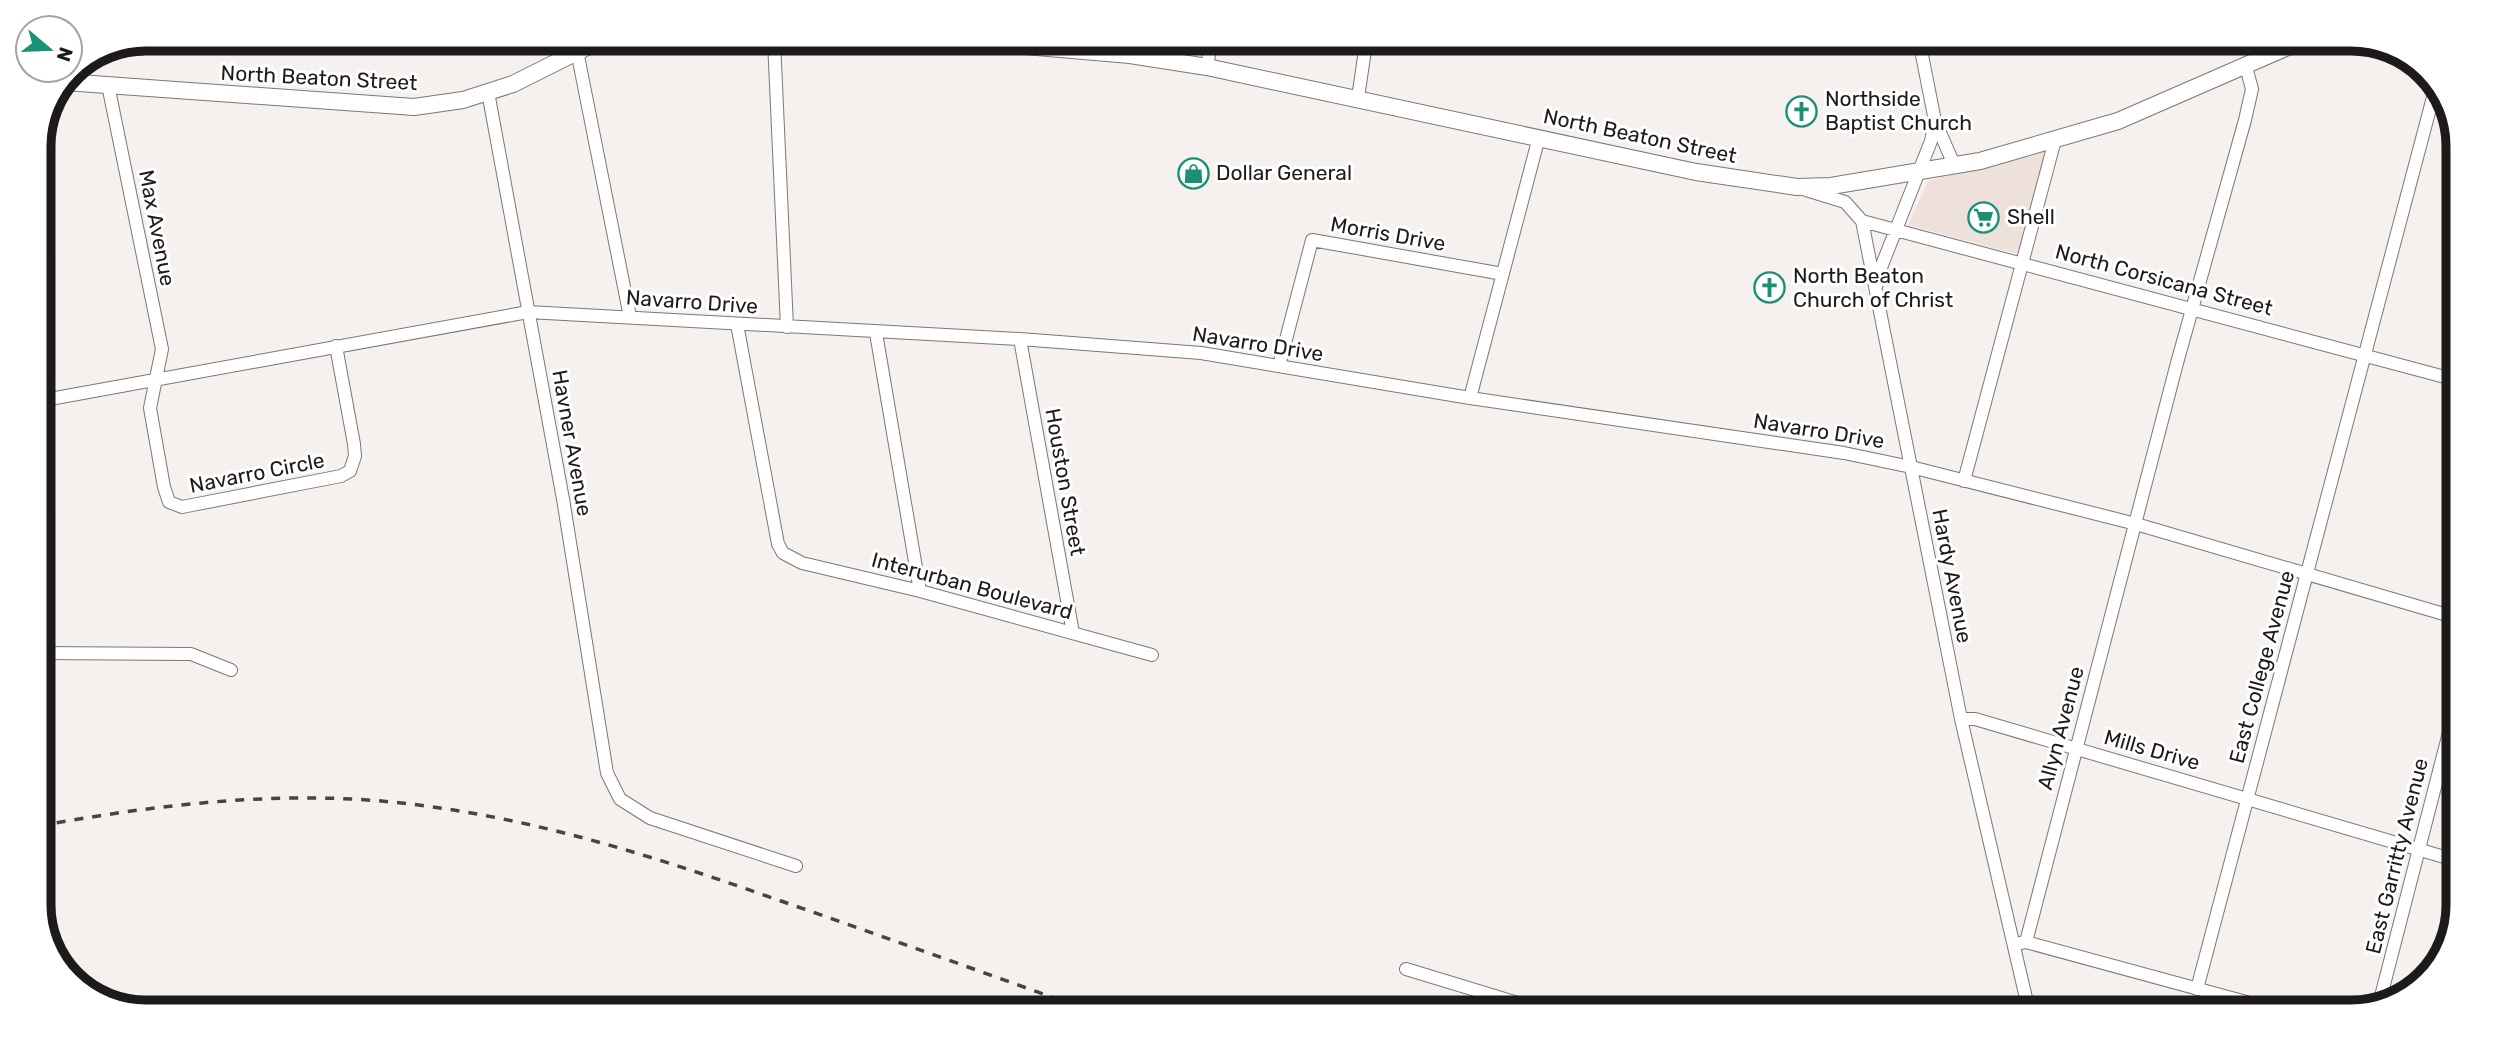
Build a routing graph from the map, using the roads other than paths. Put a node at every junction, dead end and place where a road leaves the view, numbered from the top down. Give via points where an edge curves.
1 (577, 51) joint
2 (774, 51) edge
3 (1083, 51) edge
4 (1210, 51) edge
5 (1365, 51) edge
6 (1921, 51) edge
7 (2280, 51) edge
8 (1207, 67) junction
9 (2246, 67) junction
10 (84, 83) edge
11 (108, 85) junction
12 (488, 92) junction
13 (2433, 97) edge
14 (1358, 98) junction
15 (1935, 121) junction
16 (1539, 137) junction
17 (2054, 140) junction
18 (1955, 167) junction
19 (1920, 173) junction
20 (1797, 187) junction
21 (1862, 221) junction
22 (1897, 229) junction
23 (2023, 261) junction
24 (1503, 274) junction
25 (1876, 290) junction
26 (2193, 308) junction
27 (528, 312) junction
28 (630, 317) junction
29 (737, 324) junction
30 (788, 327) junction
31 (876, 333) junction
32 (1020, 339) junction
33 (335, 346) junction
34 (2364, 355) junction
35 (1279, 366) junction
36 (2446, 377) edge
37 (156, 379) junction
38 (1470, 398) junction
39 (51, 399) edge
40 (1911, 467) junction
41 (1964, 481) junction
42 (2136, 524) junction
43 (2306, 576) junction
44 (920, 591) junction
45 (2446, 615) edge
46 (1073, 633) junction
47 (51, 653) edge
48 (1152, 655) dead end
49 (231, 670) dead end
50 (1961, 719) junction
51 (2446, 744) edge
52 (2076, 748) junction
53 (2247, 797) junction
54 (2419, 849) junction
55 (2446, 857) edge
56 (796, 866) dead end
57 (2019, 944) junction
58 (1406, 969) dead end
59 (2197, 989) junction
60 (2381, 995) edge
61 (1508, 1000) edge
62 (2027, 1000) edge
63 (2238, 1000) edge

1 - 12 main road, North Beaton Street
1 - 28 street
2 - 30 street
3 - 8 main road, North Beaton Street
4 - 8 street
5 - 14 street
6 - 15 street
7 - 9 main road, North Beaton Street
8 - 14 main road, North Beaton Street
9 - 17 main road, North Beaton Street via 2118,121
9 - 26 street, Allyn Avenue via 2252,89
10 - 11 main road, North Beaton Street
11 - 12 main road, North Beaton Street via 414,107
11 - 37 street, Max Avenue via 162,349
12 - 27 street, Havner Avenue
13 - 34 street, East College Avenue
14 - 16 main road, North Beaton Street
15 - 18 street
15 - 19 street
16 - 20 main road, North Beaton Street via 1696,172
16 - 24 street
17 - 18 main road, North Beaton Street
17 - 23 street
18 - 19 main road, North Beaton Street
19 - 20 main road, North Beaton Street via 1831,187
19 - 22 street
20 - 21 street via 1845,202
21 - 22 street, North Corsicana Street
21 - 25 street, Hardy Avenue
22 - 23 street, North Corsicana Street
22 - 25 street
23 - 26 street, North Corsicana Street
23 - 41 street
24 - 35 street, Morris Drive via 1312,240
24 - 38 street
25 - 40 street, Hardy Avenue
26 - 34 street, North Corsicana Street
26 - 42 street, Allyn Avenue
27 - 28 street, Navarro Drive
27 - 33 street, Navarro Drive
27 - 56 street, Havner Avenue via 607,773 620,799 650,818
28 - 29 street, Navarro Drive
29 - 30 street, Navarro Drive
29 - 44 street, Interurban Boulevard via 783,554 802,563
30 - 31 street, Navarro Drive
31 - 32 street, Navarro Drive
31 - 44 street
32 - 35 street, Navarro Drive via 1200,353
32 - 46 street, Houston Street
33 - 37 street, Navarro Drive
33 - 37 street, Navarro Circle via 354,444 350,471 341,477 258,493 182,507 169,502 150,408
34 - 36 street, North Corsicana Street
34 - 43 street, East College Avenue
35 - 38 street, Navarro Drive
37 - 39 street, Navarro Drive
38 - 40 street, Navarro Drive
40 - 41 street, Navarro Drive
40 - 50 street, Hardy Avenue
41 - 42 street, Navarro Drive
42 - 43 street, Navarro Drive
42 - 52 street, Allyn Avenue
43 - 45 street, Navarro Drive
43 - 53 street, East College Avenue
44 - 46 street, Interurban Boulevard
46 - 48 street, Interurban Boulevard
47 - 49 street via 191,654
50 - 52 street, Mills Drive
50 - 57 street, Hardy Avenue
51 - 54 street, East Garritty Avenue
52 - 53 street, Mills Drive
52 - 57 street, Allyn Avenue
53 - 54 street, Mills Drive
53 - 59 street, East College Avenue
54 - 55 street, Mills Drive
54 - 60 street, East Garritty Avenue
57 - 59 street
57 - 62 street, Hardy Avenue
58 - 61 street
59 - 63 street

